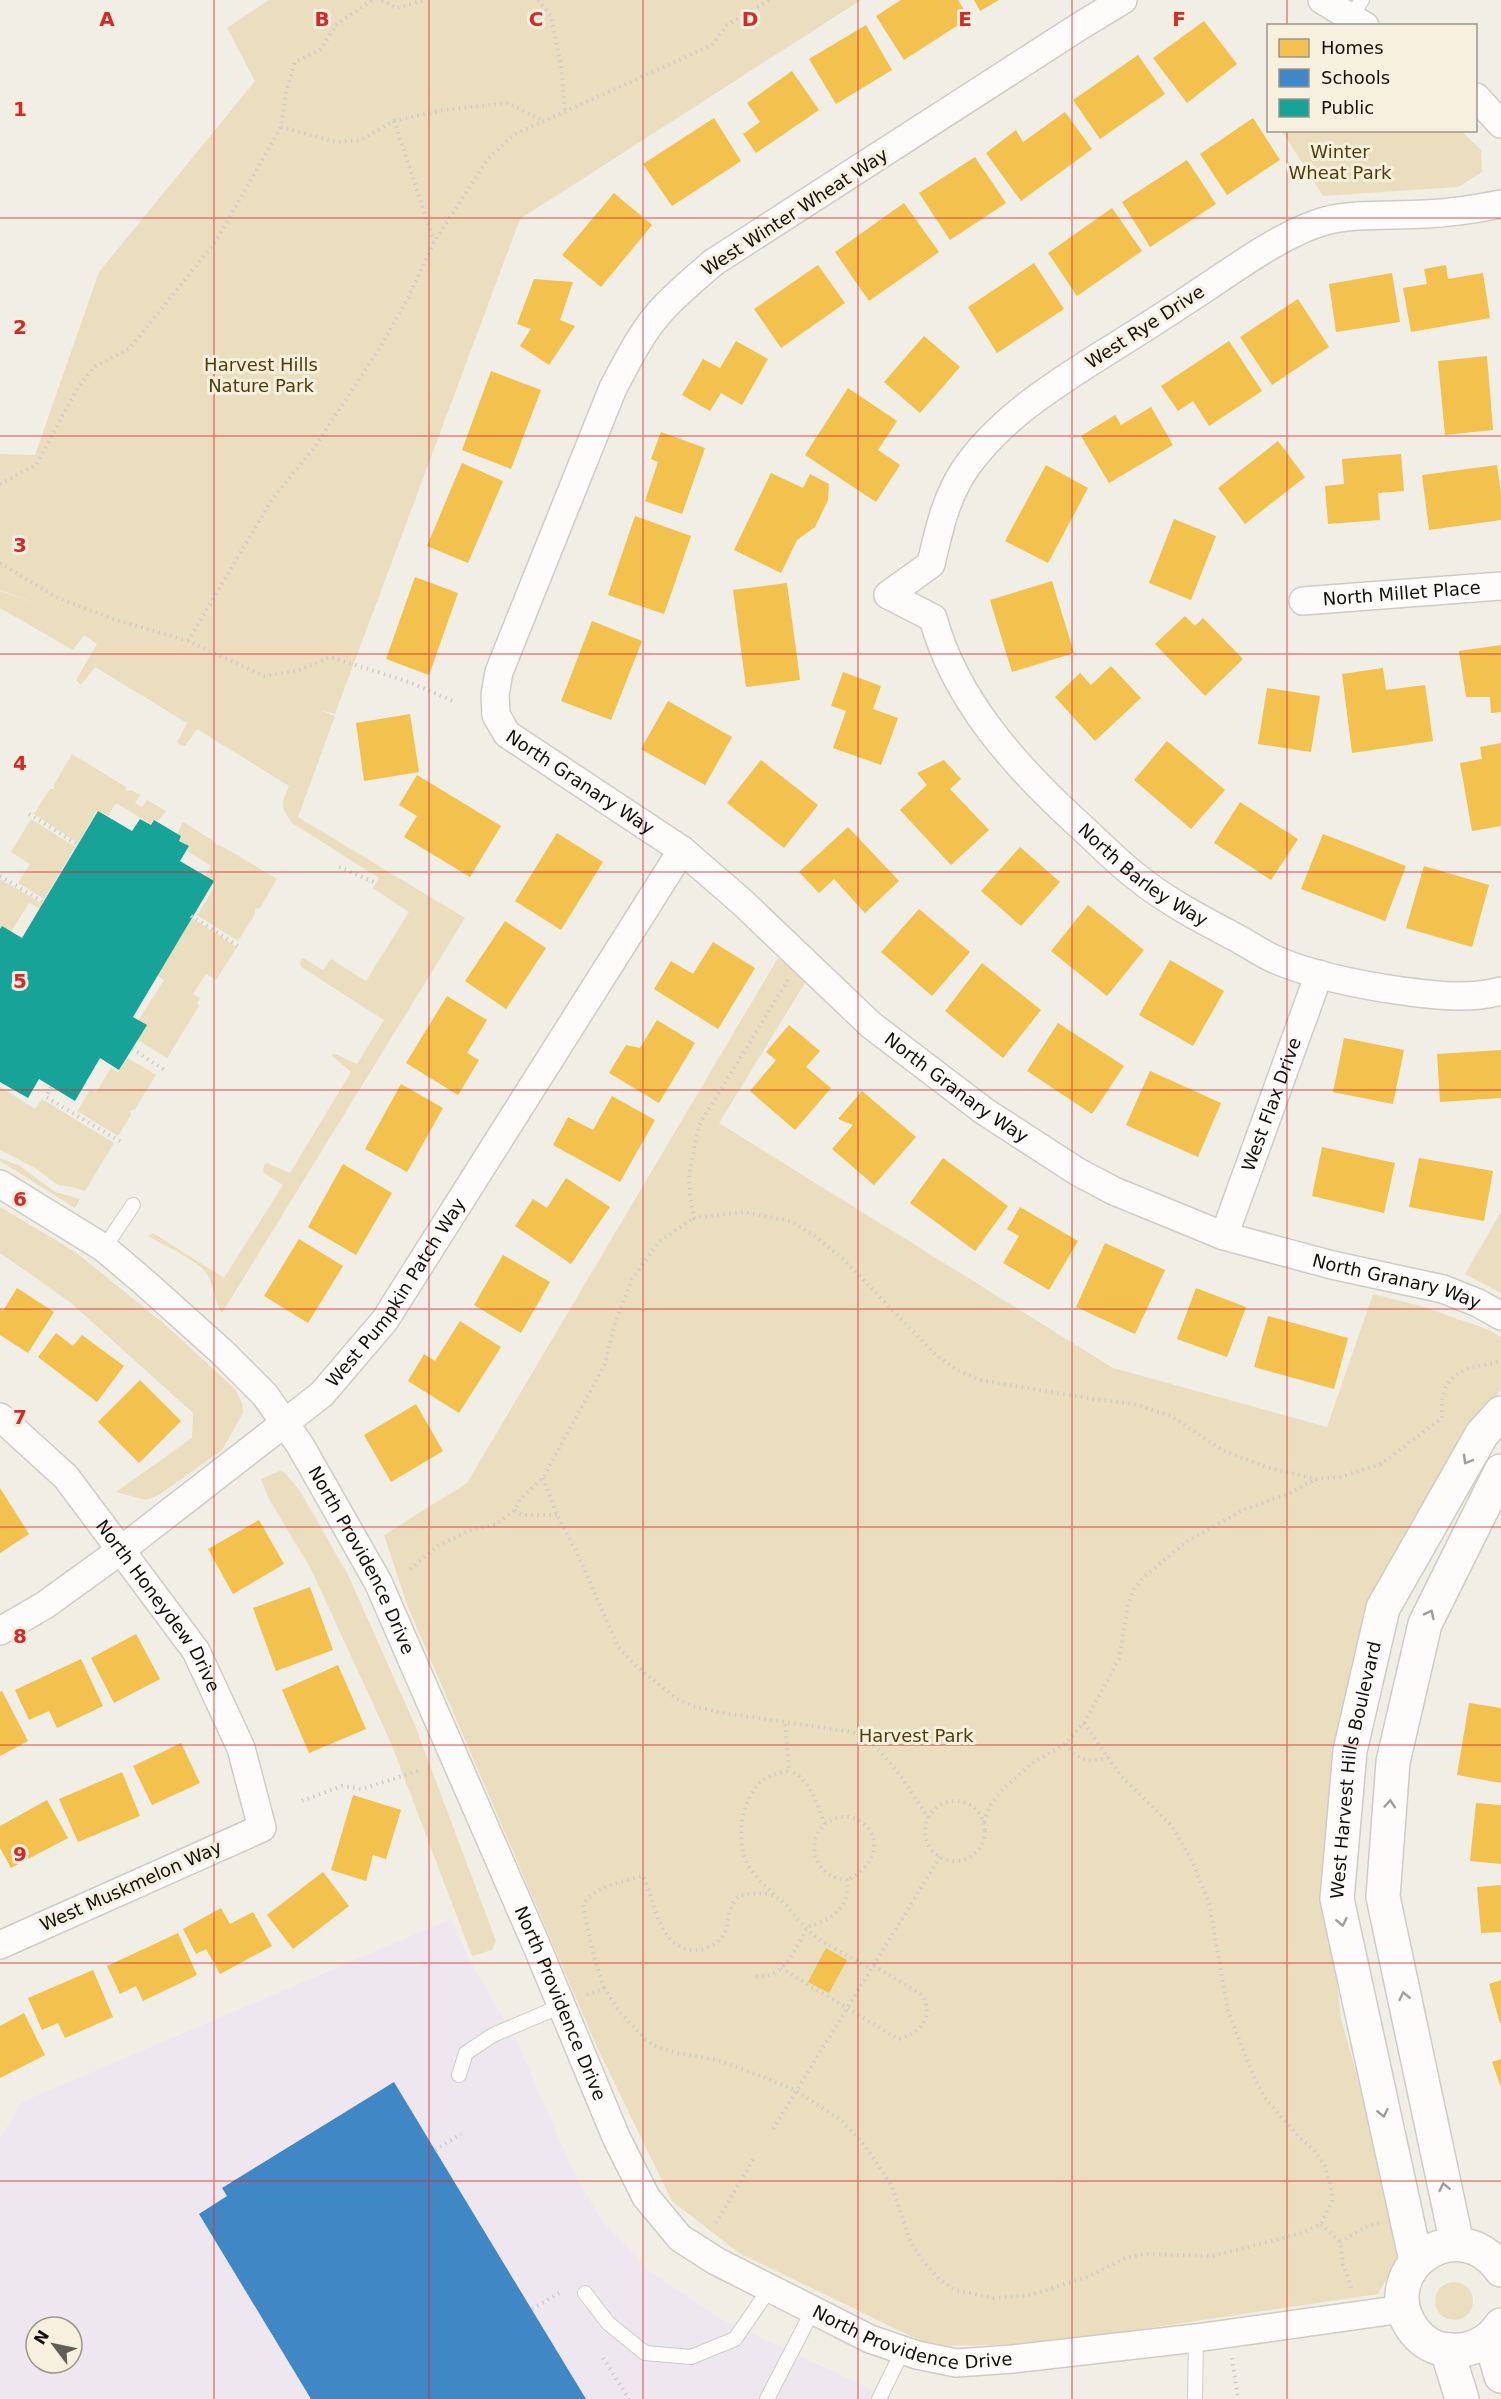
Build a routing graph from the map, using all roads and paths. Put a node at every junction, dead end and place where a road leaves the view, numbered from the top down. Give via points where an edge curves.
1 (372, 0) edge
2 (382, 0) edge
3 (426, 0) edge
4 (538, 0) edge
5 (769, 0) edge
6 (1123, 0) edge
7 (1322, 0) edge
8 (1360, 14) edge
9 (1477, 98) edge
10 (564, 111) junction
11 (394, 121) junction
12 (544, 121) junction
13 (1501, 124) edge
14 (281, 127) junction
15 (1501, 204) edge
16 (434, 242) junction
17 (0, 484) edge
18 (0, 563) edge
19 (1501, 586) edge
20 (888, 596) joint
21 (1303, 601) dead end
22 (188, 641) junction
23 (453, 701) dead end
24 (496, 715) joint
25 (29, 814) dead end
26 (77, 844) dead end
27 (682, 850) junction
28 (339, 867) dead end
29 (0, 876) edge
30 (374, 882) dead end
31 (44, 902) dead end
32 (191, 916) dead end
33 (240, 947) dead end
34 (1319, 974) junction
35 (789, 978) dead end
36 (1501, 991) edge
37 (132, 1049) dead end
38 (165, 1070) dead end
39 (51, 1087) dead end
40 (121, 1142) dead end
41 (0, 1184) edge
42 (133, 1205) dead end
43 (694, 1218) junction
44 (1224, 1236) junction
45 (104, 1248) junction
46 (1501, 1317) edge
47 (1501, 1360) edge
48 (1501, 1413) edge
49 (0, 1417) edge
50 (284, 1422) junction
51 (1501, 1471) edge
52 (543, 1478) junction
53 (1316, 1479) junction
54 (515, 1509) junction
55 (557, 1515) junction
56 (121, 1550) junction
57 (410, 1569) dead end
58 (0, 1631) edge
59 (785, 1723) junction
60 (1084, 1723) junction
61 (1065, 1744) junction
62 (1107, 1757) junction
63 (421, 1770) dead end
64 (789, 1771) junction
65 (302, 1800) dead end
66 (928, 1818) junction
67 (984, 1822) junction
68 (825, 1824) junction
69 (262, 1828) joint
70 (940, 1857) junction
71 (847, 1880) junction
72 (775, 1895) junction
73 (807, 1928) junction
74 (0, 1945) edge
75 (872, 1967) junction
76 (781, 1968) junction
77 (756, 1976) dead end
78 (604, 1988) junction
79 (587, 1995) dead end
80 (561, 2006) junction
81 (847, 2008) junction
82 (459, 2074) dead end
83 (795, 2090) junction
84 (773, 2129) dead end
85 (461, 2134) dead end
86 (435, 2150) dead end
87 (754, 2158) dead end
88 (1384, 2221) dead end
89 (716, 2223) dead end
90 (1321, 2224) junction
91 (1340, 2242) junction
92 (1457, 2244) junction
93 (1416, 2261) junction
94 (1501, 2270) edge
95 (770, 2288) junction
96 (1352, 2289) dead end
97 (561, 2292) dead end
98 (585, 2293) dead end
99 (532, 2309) dead end
100 (1403, 2309) junction
101 (813, 2310) junction
102 (1496, 2331) edge
103 (1196, 2338) junction
104 (903, 2350) junction
105 (1447, 2350) junction
106 (1232, 2357) dead end
107 (603, 2358) dead end
108 (1501, 2376) edge
109 (629, 2399) edge
110 (767, 2399) edge
111 (879, 2399) edge
112 (1195, 2399) edge
113 (1238, 2399) edge
114 (1462, 2399) edge

1 - 14 path via 336,25 321,49 295,62
2 - 3 path via 396,8
4 - 10 path via 551,16 561,66
5 - 10 path via 727,25 712,45
6 - 24 street, West Winter Wheat Way via 714,262 658,314 613,388 517,625 499,672
7 - 8 street
9 - 13 street
10 - 12 path
11 - 12 path via 444,110 508,103
11 - 14 path via 361,140 336,142
11 - 16 path
12 - 16 path via 513,135 487,160
14 - 17 path via 209,250 130,348 94,367 76,391 36,465
15 - 20 street, West Rye Drive via 1325,221 1284,239 1236,269 1046,392 996,432 966,467 955,488 943,513 931,564
16 - 22 path via 381,346 314,448 273,498
18 - 22 path via 56,597
19 - 21 street, North Millet Place
20 - 34 street, North Barley Way via 933,618 941,648 985,724 1054,803 1138,879 1184,910 1275,959
22 - 23 path via 264,676 297,671 330,657 409,682
24 - 27 street, North Granary Way via 507,734
25 - 26 path
27 - 44 street, North Granary Way via 871,1025 984,1111 1087,1177
27 - 50 street, West Pumpkin Patch Way via 385,1320 322,1394
28 - 30 path
29 - 31 path
32 - 33 path
34 - 36 street, North Barley Way via 1435,995
34 - 44 street, West Flax Drive
35 - 43 path via 699,1125 689,1174
37 - 38 path
39 - 40 path via 46,1097
41 - 45 street, North Providence Drive
42 - 45 lane
43 - 52 path via 658,1242 632,1279 605,1364
43 - 53 path via 743,1212 790,1221 844,1260 937,1356 980,1380 1134,1404 1171,1416 1222,1450 1266,1467
44 - 46 street, North Granary Way via 1443,1289
45 - 50 street, North Providence Drive via 222,1352 265,1395
47 - 53 path via 1454,1375 1444,1386 1442,1418 1381,1464 1340,1477
48 -> 93 street, West Harvest Hills Boulevard via 1482,1434 1383,1608 1350,1751 1337,1899
49 - 56 street, North Honeydew Drive via 66,1477
50 - 56 street, West Pumpkin Patch Way
50 - 80 street, North Providence Drive via 378,1582
92 -> 51 street, West Harvest Hills Boulevard via 1383,1897 1393,1762 1425,1624
52 - 54 path
52 - 55 path
53 - 60 path via 1243,1510 1186,1542 1145,1576 1128,1605 1119,1659
54 - 55 path via 522,1515
54 - 57 path via 495,1525 473,1529 440,1545
55 - 59 path via 618,1647 636,1666 677,1699 693,1706
56 - 58 street, West Pumpkin Patch Way via 45,1605
56 - 69 street, North Honeydew Drive via 196,1651 241,1748
59 - 64 path
59 - 66 path via 853,1732 869,1740
60 - 61 path
60 - 62 path
61 - 62 path via 1077,1757 1095,1762
61 - 67 path via 1031,1764 1002,1790 991,1803
62 - 90 path via 1136,1793 1172,1826 1192,1861 1209,1903 1228,2011 1255,2080 1265,2098 1325,2166 1332,2201
63 - 65 path via 362,1789 342,1786
64 - 68 path via 804,1781
64 - 72 path via 761,1781 744,1812 742,1849 746,1862
66 - 67 path via 943,1804 963,1802
66 - 70 path via 928,1844
67 - 70 path via 985,1833 977,1851 960,1861
68 - 71 path via 814,1842 814,1856 830,1876
68 - 71 path via 837,1818 855,1819 873,1835 872,1860
69 - 74 street, West Muskmelon Way
70 - 75 path
71 - 73 path via 845,1900 837,1913
72 - 73 path
72 - 78 path via 764,1892 739,1896 731,1907 722,1937 698,1951 674,1944 666,1935 643,1876 588,1896 583,1905 584,1916
73 - 75 path
73 - 76 path
75 - 81 path
75 - 81 path via 922,1995 927,2013 924,2024 910,2037 898,2039
76 - 77 path via 771,1975
76 - 81 path
78 - 79 path
78 - 83 path via 619,2011 655,2046 717,2060
80 - 82 lane via 493,2035 466,2054
80 - 95 street, North Providence Drive via 646,2197 680,2238
81 - 83 path
83 - 84 path
83 - 90 path via 841,2120 865,2146 892,2186 910,2241 922,2260 955,2290 975,2296 1030,2295 1087,2277 1125,2258 1143,2254 1213,2256 1302,2233
85 - 86 path
87 - 89 path
88 - 91 path
90 - 91 path
91 - 96 path
92 - 93 street via 1442,2246
92 - 94 street via 1483,2251
93 - 100 street via 1406,2276
95 - 98 lane via 735,2339 691,2357 645,2353 608,2323
95 - 101 street, North Providence Drive
97 - 99 path
100 - 103 street, North Providence Drive
100 - 105 street via 1419,2337
101 - 104 street, North Providence Drive via 870,2339
101 - 110 lane
102 - 105 street via 1477,2346 1463,2351
102 - 108 street
103 - 104 street, North Providence Drive via 956,2363
103 - 112 lane
104 - 111 lane
105 - 114 street
106 - 113 path
107 - 109 path

